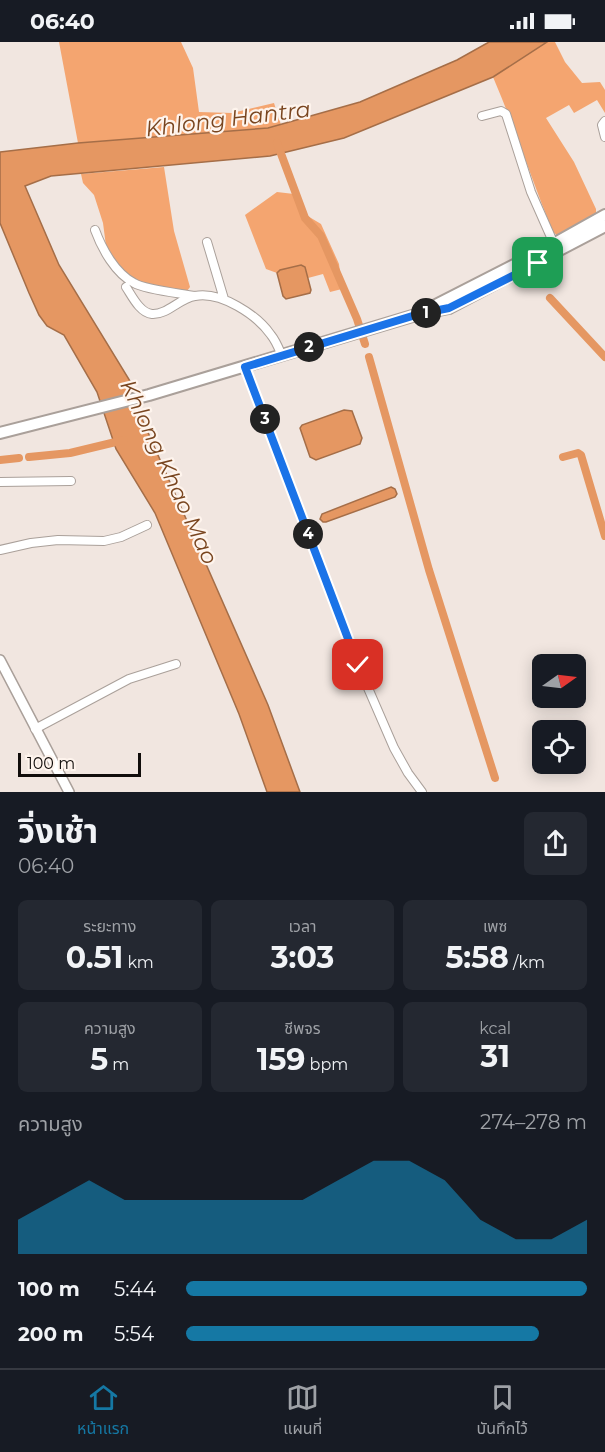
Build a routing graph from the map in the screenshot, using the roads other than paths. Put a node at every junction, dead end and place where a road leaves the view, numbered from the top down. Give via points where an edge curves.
1 (482, 116) dead end
2 (605, 121) edge
3 (605, 136) edge
4 (605, 215) edge
5 (605, 226) edge
6 (95, 230) dead end
7 (207, 242) dead end
8 (554, 244) junction
9 (126, 287) dead end
10 (195, 296) junction
11 (224, 299) junction
12 (419, 314) junction
13 (282, 356) junction
14 (245, 367) junction
15 (0, 433) edge
16 (71, 481) dead end
17 (0, 482) edge
18 (147, 525) dead end
19 (0, 550) edge
20 (0, 660) edge
21 (176, 664) dead end
22 (35, 729) junction
23 (69, 792) edge
24 (422, 792) edge

1 - 8 street via 501,111 506,114 531,192
2 - 3 street
4 - 8 main road
5 - 12 main road via 449,308
6 - 10 street via 101,247 123,276 136,285
7 - 11 street
8 - 12 main road
9 - 10 street via 144,311 151,314
10 - 11 street
11 - 13 street via 255,318 271,335
12 - 13 main road
13 - 14 main road
14 - 15 main road
14 - 24 street via 358,665 394,748
16 - 17 street
18 - 19 street via 104,541 58,540
20 - 22 street
21 - 22 street via 129,678
22 - 23 street

